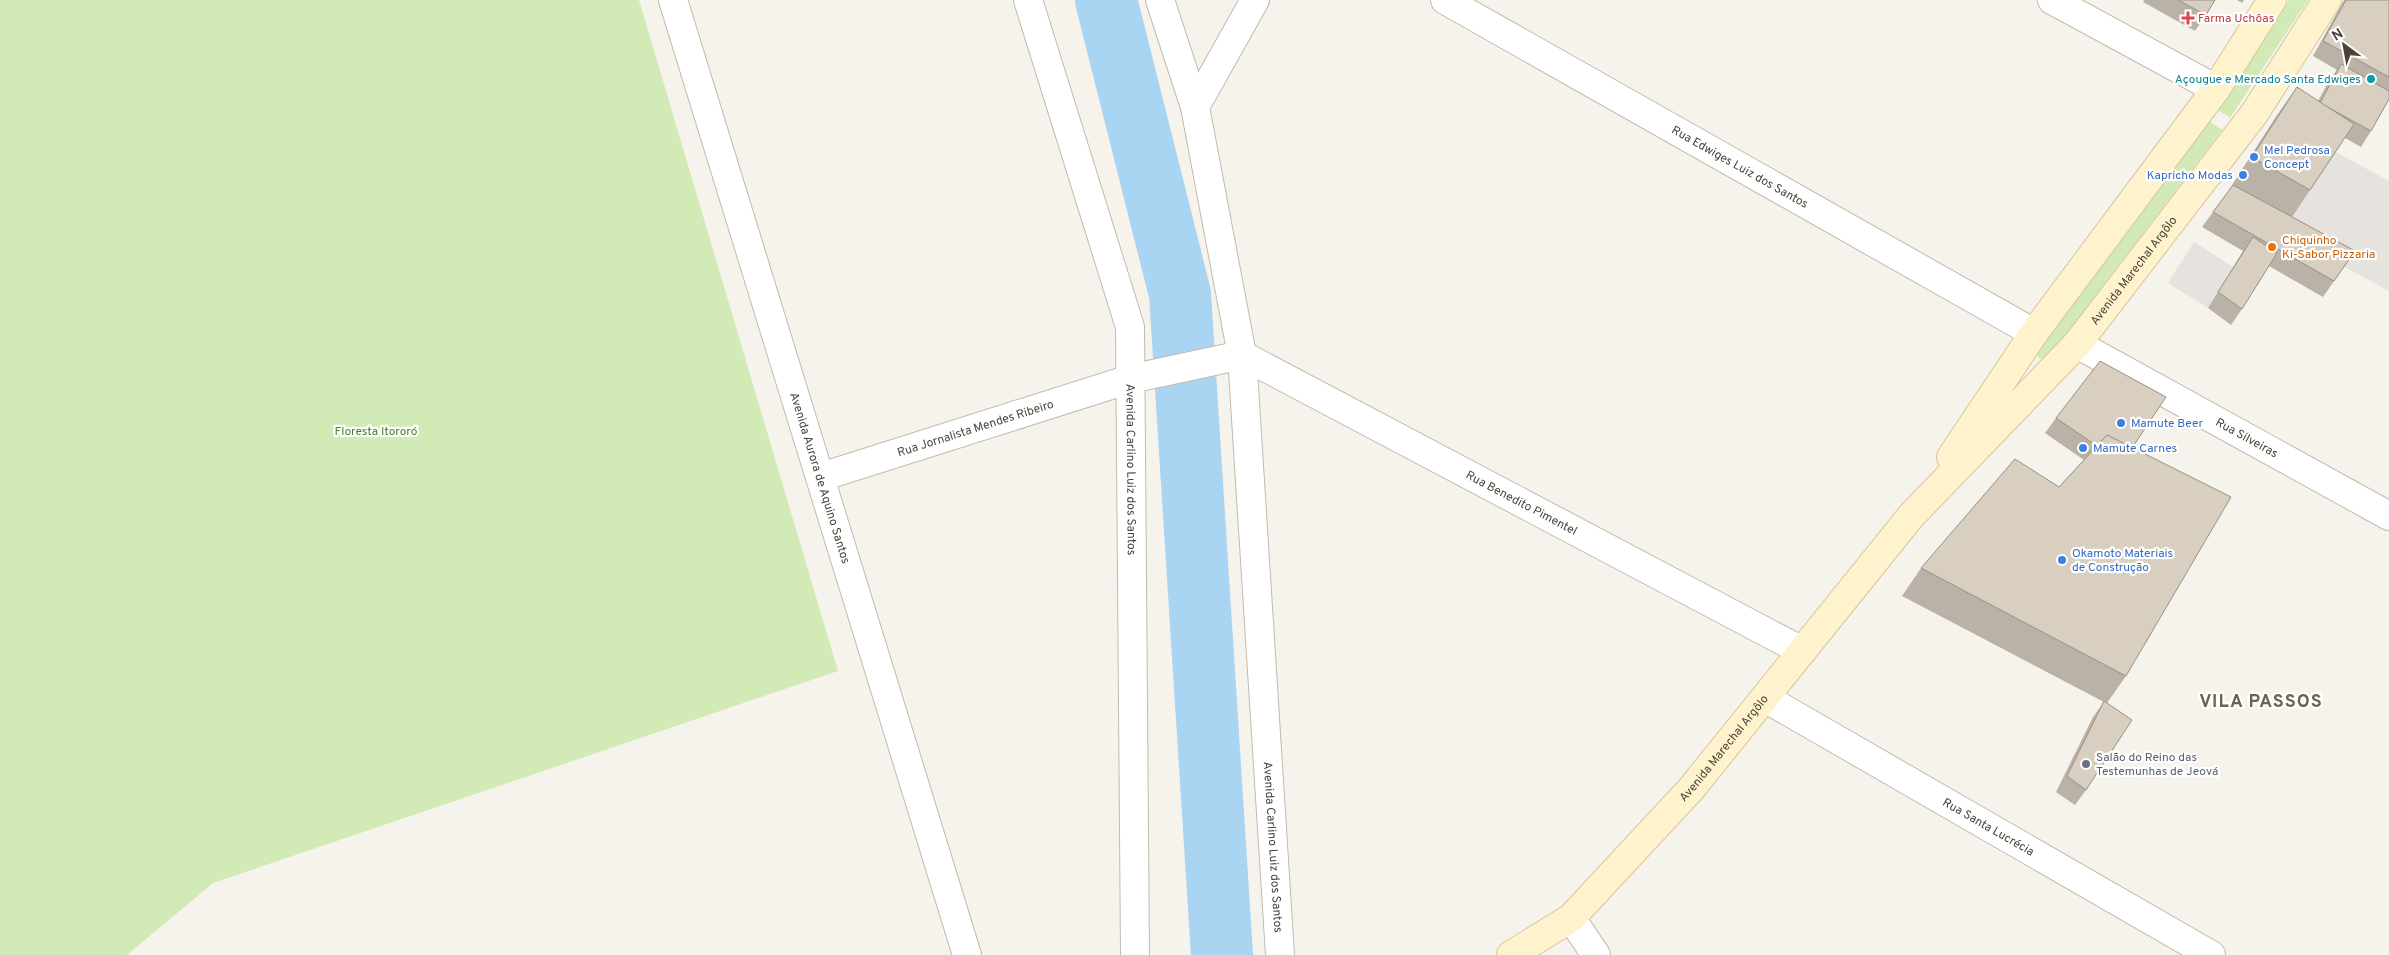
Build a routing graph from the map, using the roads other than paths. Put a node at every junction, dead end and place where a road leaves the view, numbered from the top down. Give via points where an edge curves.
1 (673, 0) edge
2 (1028, 0) edge
3 (1160, 0) edge
4 (1255, 0) edge
5 (1445, 0) edge
6 (2052, 0) edge
7 (2272, 0) edge
8 (2326, 0) edge
9 (2216, 89) junction
10 (1194, 106) junction
11 (2034, 333) junction
12 (2078, 344) junction
13 (1229, 357) junction
14 (1138, 377) junction
15 (821, 477) junction
16 (1911, 516) junction
17 (2389, 516) edge
18 (1802, 651) junction
19 (1765, 698) junction
20 (1571, 918) junction
21 (1524, 952) edge
22 (967, 955) edge
23 (1134, 955) edge
24 (1280, 955) edge
25 (1596, 955) edge
26 (2212, 955) edge

1 - 15 street, Avenida Aurora de Aquino Santos
2 - 14 street, Avenida Carlino Luiz dos Santos via 1130,327
3 - 10 street, Avenida Carlino Luiz dos Santos
4 - 10 street
5 - 11 street, Rua Edwiges Luiz dos Santos
6 - 9 street
7 - 9 main road, Avenida Marechal Argôlo
8 - 12 main road, Avenida Marechal Argôlo via 2254,114
9 - 11 main road, Avenida Marechal Argôlo
10 - 13 street, Avenida Carlino Luiz dos Santos
11 - 16 main road, Avenida Marechal Argôlo
12 - 16 main road, Avenida Marechal Argôlo
12 - 17 street, Rua Silveiras
13 - 14 street, Rua Jornalista Mendes Ribeiro
13 - 18 street, Rua Benedito Pimentel
13 - 24 street, Avenida Carlino Luiz dos Santos
14 - 15 street, Rua Jornalista Mendes Ribeiro
14 - 23 street, Avenida Carlino Luiz dos Santos
15 - 22 street, Avenida Aurora de Aquino Santos
16 - 18 main road, Avenida Marechal Argôlo
18 - 19 main road, Avenida Marechal Argôlo
19 - 20 main road, Avenida Marechal Argôlo via 1692,789
19 - 26 street, Rua Santa Lucrécia
20 - 21 main road, Avenida Marechal Argôlo
20 - 25 street

